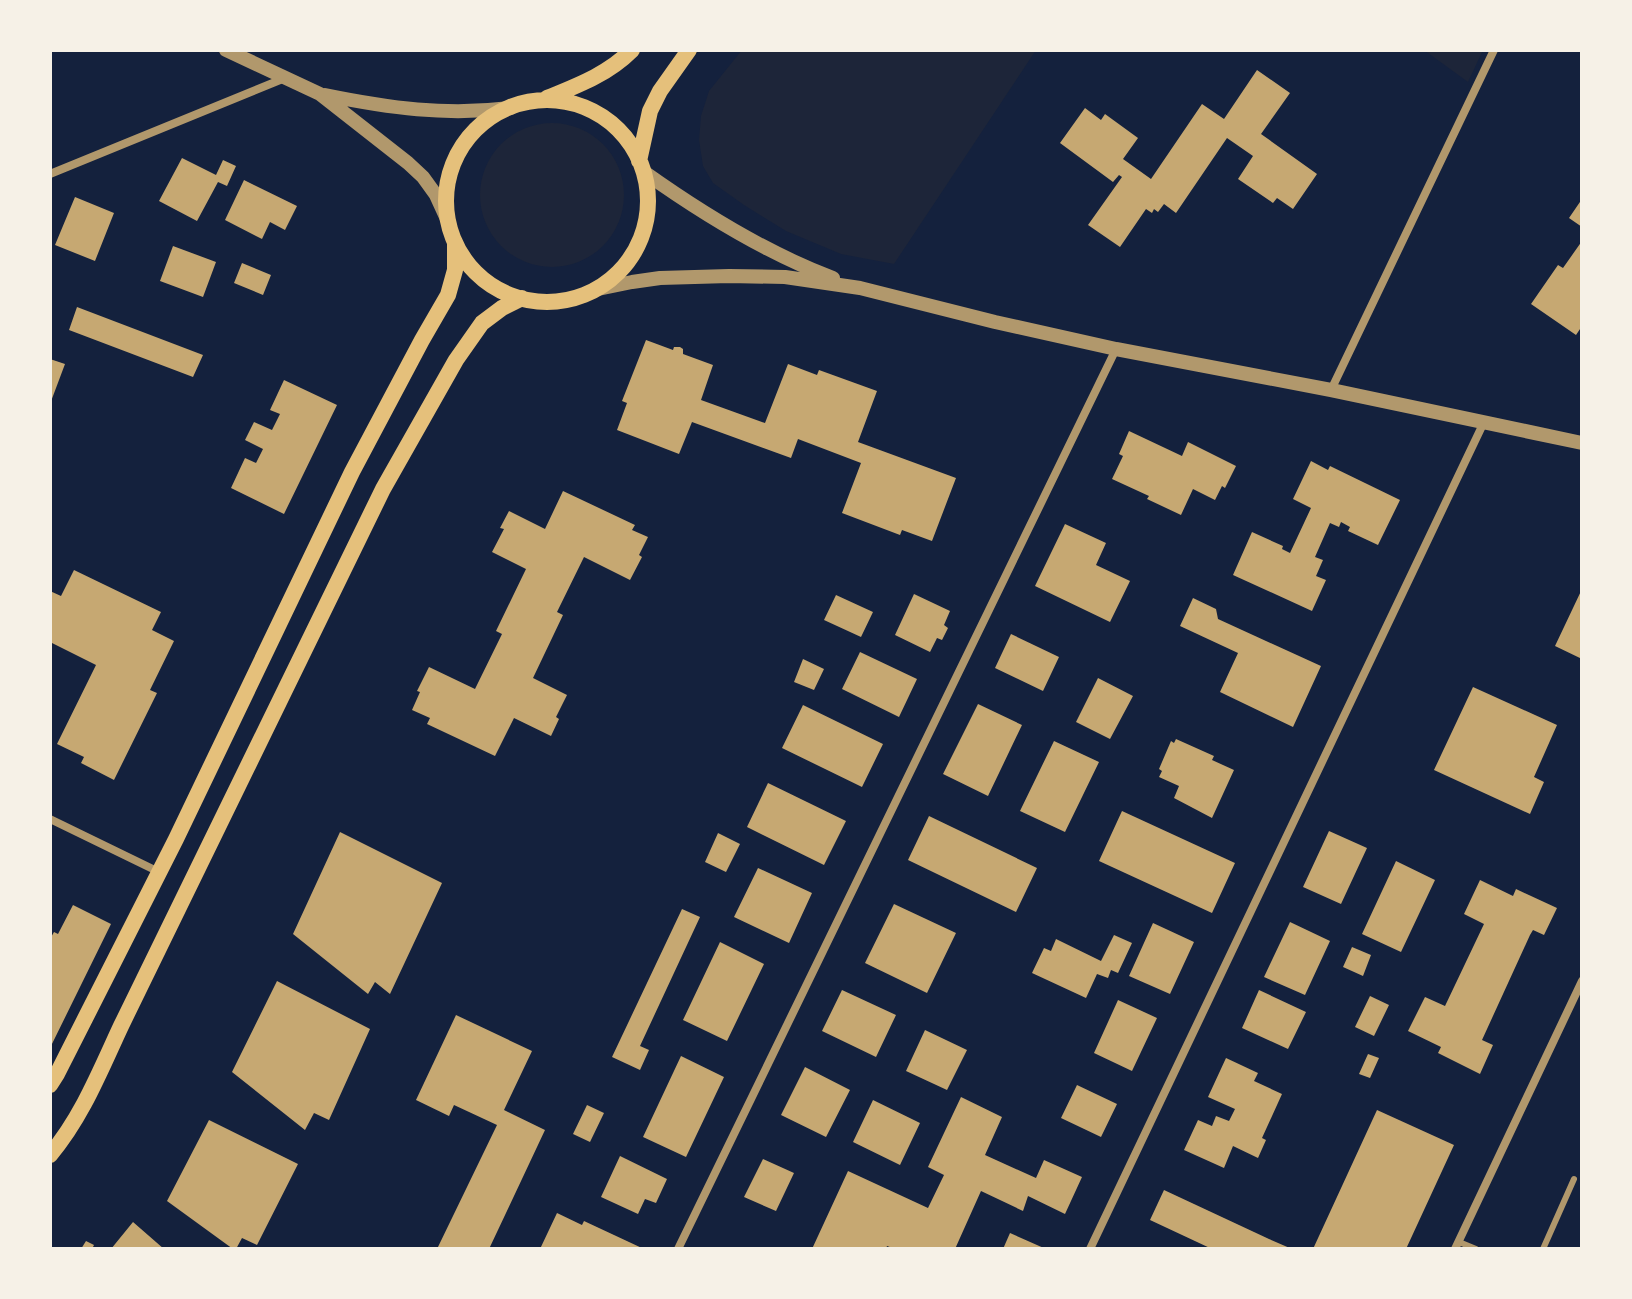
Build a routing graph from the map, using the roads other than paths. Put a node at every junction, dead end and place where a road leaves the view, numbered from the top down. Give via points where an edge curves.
1 (226, 50) edge
2 (632, 50) edge
3 (689, 50) edge
4 (1494, 50) edge
5 (285, 77) junction
6 (320, 94) junction
7 (542, 100) junction
8 (511, 108) junction
9 (642, 166) junction
10 (50, 174) edge
11 (447, 219) junction
12 (455, 244) junction
13 (860, 288) junction
14 (598, 289) junction
15 (522, 298) junction
16 (1116, 349) junction
17 (1331, 390) junction
18 (1484, 422) junction
19 (1582, 443) edge
20 (50, 819) edge
21 (159, 872) junction
22 (1582, 981) edge
23 (50, 1085) edge
24 (50, 1155) edge
25 (1574, 1179) dead end
26 (1457, 1245) edge
27 (678, 1249) edge
28 (1090, 1249) edge
29 (1476, 1249) edge
30 (1543, 1249) edge

1 - 5 street
2 - 7 main road via 596,78
3 - 9 main road via 650,111
4 - 17 street
5 - 6 street
5 - 10 street
6 - 8 street via 437,112
6 - 11 street via 423,177
7 - 8 main road
7 - 9 main road via 563,101 595,113 614,126
8 - 11 main road via 481,126 458,154 450,173
9 - 13 street via 691,205 782,257
9 - 14 main road via 648,207 638,246
11 - 12 main road
12 - 15 main road via 481,277
12 - 21 main road via 448,295 352,472
13 - 14 street via 785,277 729,276 660,278
13 - 16 street
14 - 15 main road via 566,301
15 - 24 main road via 482,323 383,489 89,1098
16 - 17 street
16 - 27 street
17 - 18 street
18 - 19 street
18 - 28 street
20 - 21 street
21 - 23 main road
22 - 26 street
25 - 30 lane
26 - 29 lane

